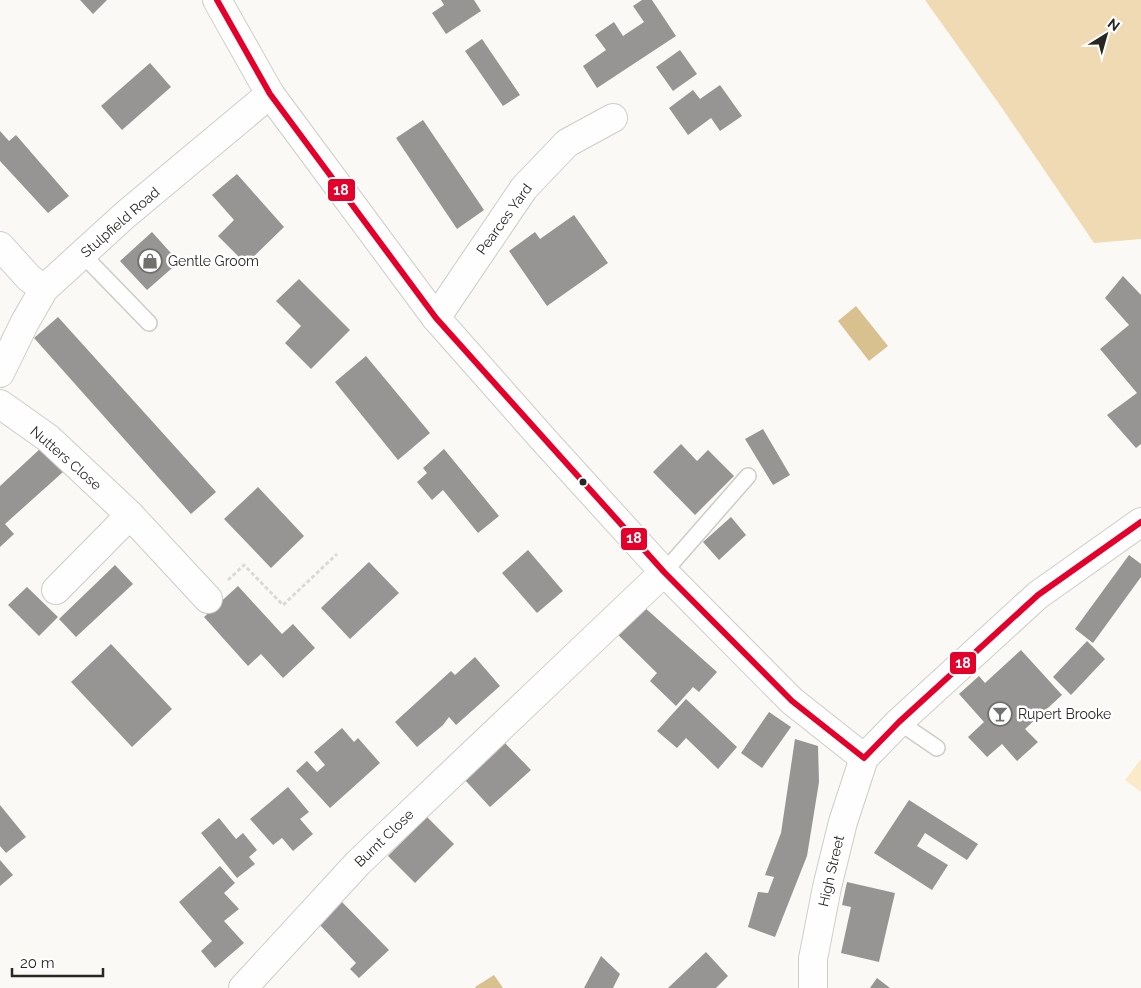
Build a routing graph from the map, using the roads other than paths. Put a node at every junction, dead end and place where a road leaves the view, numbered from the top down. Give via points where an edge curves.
1 (217, 0) edge
2 (270, 94) junction
3 (612, 118) dead end
4 (0, 246) edge
5 (83, 255) junction
6 (44, 289) junction
7 (436, 318) junction
8 (149, 323) dead end
9 (0, 373) edge
10 (0, 404) edge
11 (748, 476) dead end
12 (130, 515) junction
13 (1141, 522) edge
14 (664, 572) junction
15 (56, 590) dead end
16 (208, 599) road end
17 (899, 722) junction
18 (937, 748) dead end
19 (864, 758) junction
20 (243, 988) edge
21 (813, 988) edge

1 - 2 street
2 - 5 street, Stulpfield Road via 125,215
2 - 7 street
3 - 7 street, Pearces Yard via 567,143 524,188
4 - 6 street via 29,278
5 - 6 street, Stulpfield Road
5 - 8 lane
6 - 9 street, Stulpfield Road
7 - 14 street
10 - 12 street, Nutters Close via 48,438
11 - 14 lane
12 - 15 street
12 - 16 street, Nutters Close
13 - 17 street via 1038,595
14 - 19 street via 792,701
14 - 20 street, Burnt Close via 358,863
17 - 18 lane
17 - 19 street
19 - 21 street, High Street via 843,822 827,887 813,959

